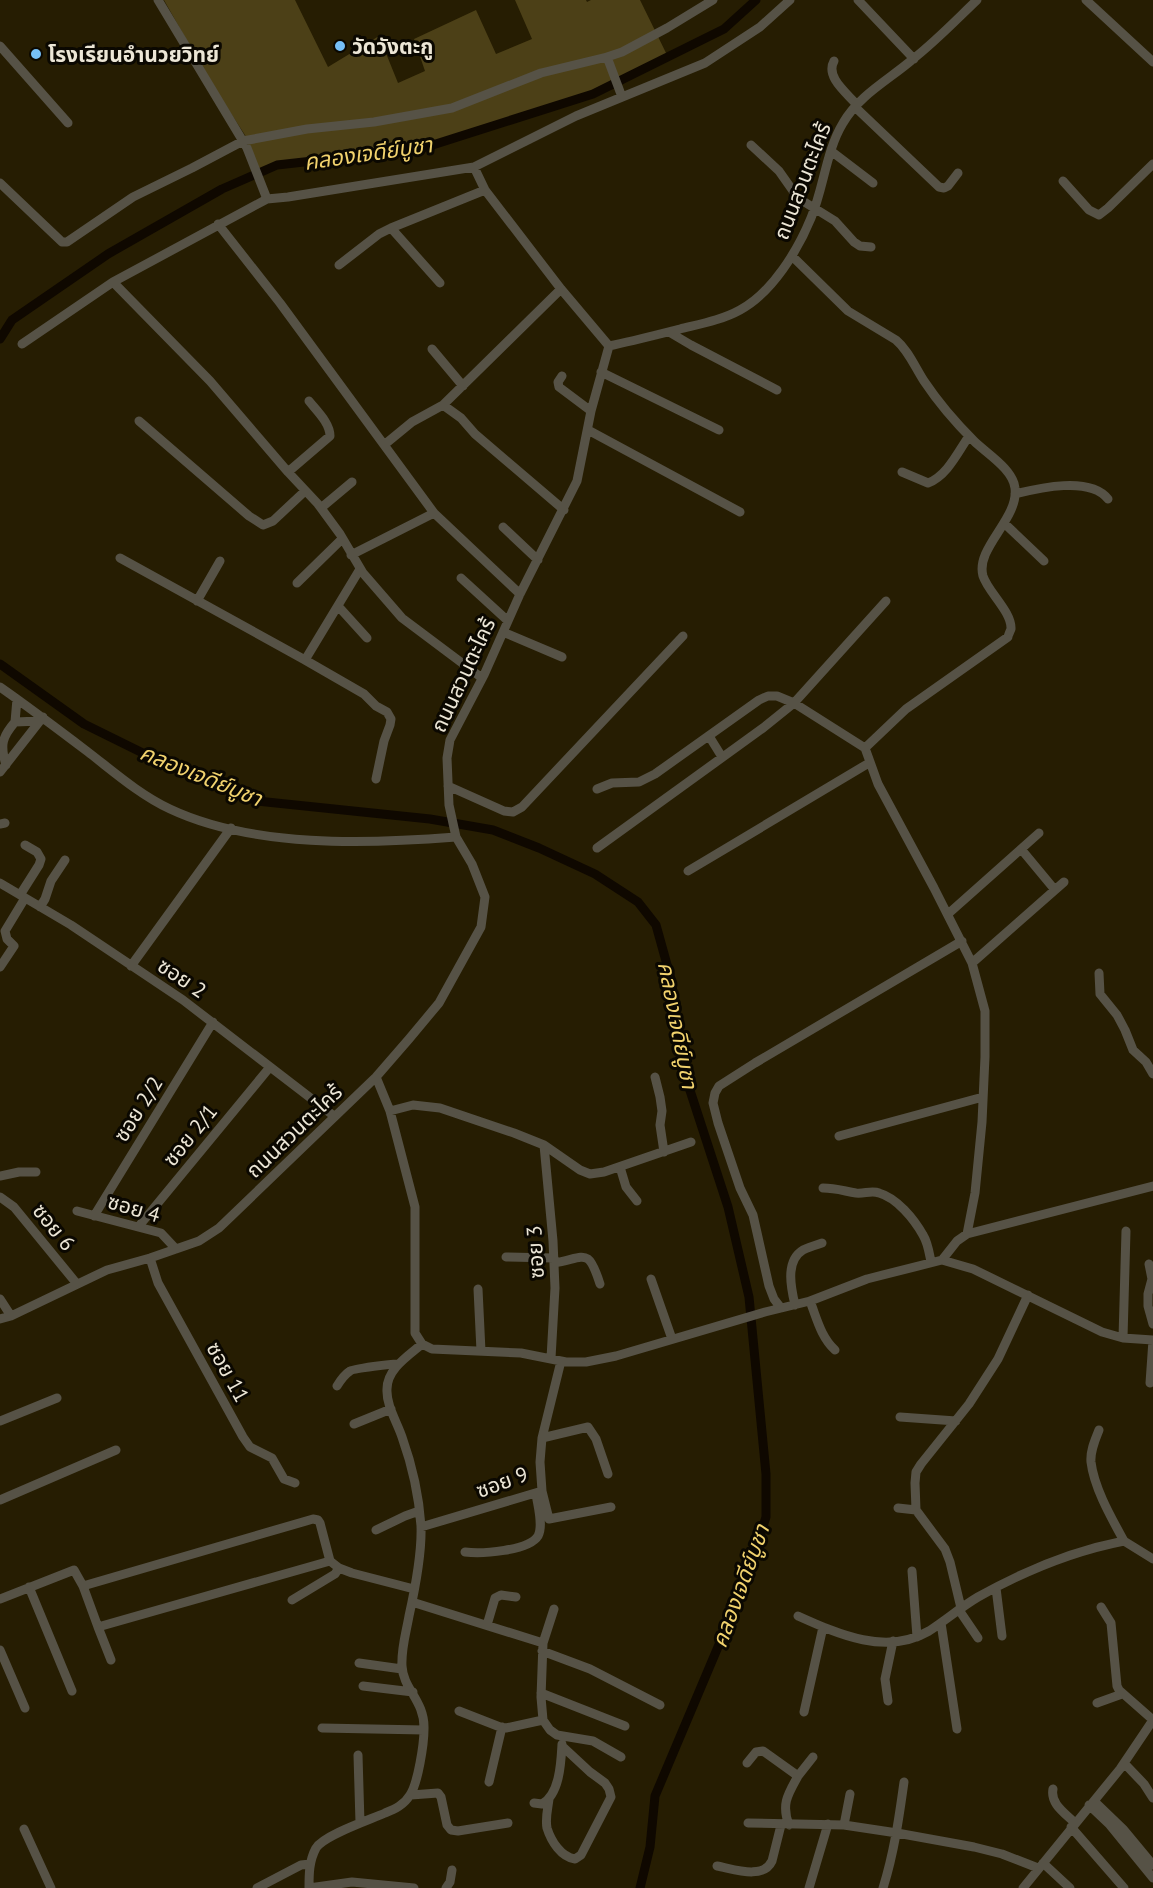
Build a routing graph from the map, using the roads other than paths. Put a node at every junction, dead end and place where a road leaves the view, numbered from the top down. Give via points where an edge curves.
1 (158, 0) edge
2 (713, 0) edge
3 (790, 0) edge
4 (858, 0) edge
5 (976, 0) edge
6 (1086, 0) edge
7 (0, 46) edge
8 (607, 57) junction
9 (914, 59) junction
10 (834, 61) dead end
11 (1153, 62) edge
12 (621, 95) junction
13 (856, 106) junction
14 (68, 123) dead end
15 (245, 144) junction
16 (751, 145) dead end
17 (831, 151) junction
18 (1153, 164) edge
19 (474, 167) junction
20 (958, 173) dead end
21 (1063, 182) dead end
22 (0, 183) edge
23 (873, 183) dead end
24 (485, 190) junction
25 (265, 194) junction
26 (814, 208) junction
27 (218, 224) junction
28 (391, 228) junction
29 (871, 247) dead end
30 (792, 256) junction
31 (339, 265) dead end
32 (113, 282) junction
33 (440, 283) dead end
34 (561, 289) junction
35 (669, 332) junction
36 (22, 344) dead end
37 (609, 346) junction
38 (432, 349) dead end
39 (602, 372) junction
40 (562, 376) dead end
41 (463, 386) junction
42 (777, 390) dead end
43 (309, 401) dead end
44 (443, 405) junction
45 (591, 411) junction
46 (139, 421) dead end
47 (588, 430) junction
48 (719, 430) dead end
49 (969, 436) junction
50 (384, 445) junction
51 (288, 472) junction
52 (902, 472) dead end
53 (351, 482) dead end
54 (305, 491) junction
55 (1014, 494) junction
56 (1108, 499) dead end
57 (321, 508) junction
58 (564, 510) junction
59 (740, 512) dead end
60 (434, 513) junction
61 (1004, 524) junction
62 (503, 527) dead end
63 (342, 539) junction
64 (351, 555) junction
65 (120, 558) dead end
66 (538, 560) junction
67 (220, 561) dead end
68 (1044, 561) dead end
69 (360, 569) junction
70 (462, 578) dead end
71 (297, 583) dead end
72 (520, 594) junction
73 (197, 601) junction
74 (886, 601) dead end
75 (338, 606) junction
76 (508, 621) junction
77 (503, 632) junction
78 (683, 636) dead end
79 (367, 638) dead end
80 (562, 657) dead end
81 (305, 660) junction
82 (482, 678) junction
83 (0, 687) edge
84 (17, 699) junction
85 (794, 704) junction
86 (42, 719) junction
87 (15, 722) junction
88 (709, 736) junction
89 (865, 748) junction
90 (722, 757) junction
91 (869, 764) junction
92 (3, 769) edge
93 (376, 779) dead end
94 (448, 786) junction
95 (597, 789) dead end
96 (231, 828) junction
97 (455, 832) junction
98 (1039, 833) dead end
99 (25, 845) dead end
100 (597, 848) dead end
101 (1021, 849) junction
102 (65, 860) dead end
103 (688, 871) dead end
104 (1064, 882) dead end
105 (0, 883) edge
106 (1055, 890) junction
107 (23, 896) junction
108 (40, 907) junction
109 (948, 914) junction
110 (962, 941) junction
111 (972, 963) junction
112 (131, 966) junction
113 (0, 967) edge
114 (1099, 973) dead end
115 (213, 1022) junction
116 (270, 1067) junction
117 (1153, 1074) edge
118 (376, 1077) junction
119 (655, 1077) dead end
120 (983, 1097) junction
121 (390, 1111) junction
122 (334, 1116) junction
123 (839, 1136) dead end
124 (691, 1142) dead end
125 (544, 1145) junction
126 (664, 1152) junction
127 (620, 1167) junction
128 (36, 1172) dead end
129 (0, 1176) edge
130 (1153, 1186) edge
131 (823, 1188) dead end
132 (0, 1197) edge
133 (637, 1201) dead end
134 (77, 1212) dead end
135 (94, 1216) junction
136 (139, 1226) junction
137 (1126, 1231) dead end
138 (967, 1234) junction
139 (822, 1243) dead end
140 (176, 1249) junction
141 (506, 1257) dead end
142 (150, 1258) junction
143 (554, 1260) junction
144 (942, 1260) junction
145 (931, 1262) junction
146 (1149, 1264) dead end
147 (651, 1279) dead end
148 (77, 1284) junction
149 (600, 1284) dead end
150 (478, 1288) dead end
151 (1028, 1294) junction
152 (0, 1299) edge
153 (810, 1301) junction
154 (795, 1305) junction
155 (781, 1308) junction
156 (11, 1316) junction
157 (0, 1318) edge
158 (1153, 1324) edge
159 (1124, 1338) junction
160 (672, 1339) junction
161 (1153, 1340) edge
162 (422, 1344) junction
163 (835, 1350) dead end
164 (481, 1351) junction
165 (551, 1358) junction
166 (561, 1361) junction
167 (399, 1364) junction
168 (1150, 1383) dead end
169 (337, 1386) dead end
170 (57, 1398) dead end
171 (391, 1409) junction
172 (900, 1417) dead end
173 (0, 1421) edge
174 (956, 1421) junction
175 (354, 1424) dead end
176 (1099, 1430) dead end
177 (542, 1438) junction
178 (116, 1450) dead end
179 (608, 1474) dead end
180 (295, 1483) dead end
181 (539, 1492) junction
182 (0, 1500) edge
183 (611, 1507) dead end
184 (898, 1508) dead end
185 (916, 1510) junction
186 (419, 1511) junction
187 (421, 1527) junction
188 (376, 1530) dead end
189 (1124, 1541) junction
190 (465, 1552) dead end
191 (1153, 1559) edge
192 (330, 1561) junction
193 (339, 1568) junction
194 (912, 1571) dead end
195 (83, 1586) junction
196 (28, 1587) junction
197 (996, 1588) junction
198 (414, 1589) junction
199 (516, 1597) dead end
200 (0, 1599) edge
201 (292, 1600) dead end
202 (412, 1602) junction
203 (1101, 1607) dead end
204 (554, 1609) dead end
205 (960, 1609) junction
206 (798, 1616) dead end
207 (941, 1623) junction
208 (487, 1625) junction
209 (98, 1626) junction
210 (823, 1628) junction
211 (1002, 1636) dead end
212 (917, 1637) junction
213 (978, 1638) dead end
214 (893, 1641) junction
215 (542, 1647) junction
216 (0, 1650) edge
217 (111, 1660) dead end
218 (359, 1663) dead end
219 (402, 1669) junction
220 (363, 1686) dead end
221 (72, 1691) dead end
222 (413, 1692) junction
223 (542, 1693) junction
224 (1122, 1694) junction
225 (888, 1701) dead end
226 (1097, 1703) dead end
227 (660, 1705) dead end
228 (25, 1708) dead end
229 (459, 1711) dead end
230 (804, 1712) dead end
231 (543, 1720) junction
232 (1153, 1720) edge
233 (625, 1726) dead end
234 (502, 1727) junction
235 (322, 1728) dead end
236 (957, 1729) dead end
237 (424, 1730) junction
238 (563, 1741) junction
239 (357, 1755) dead end
240 (621, 1757) dead end
241 (813, 1757) dead end
242 (747, 1763) dead end
243 (1124, 1763) junction
244 (798, 1776) junction
245 (489, 1782) dead end
246 (904, 1782) dead end
247 (1053, 1789) dead end
248 (411, 1794) junction
249 (850, 1794) dead end
250 (549, 1798) junction
251 (1153, 1798) edge
252 (534, 1803) dead end
253 (1091, 1803) junction
254 (360, 1823) junction
255 (508, 1823) dead end
256 (748, 1823) dead end
257 (828, 1824) junction
258 (785, 1825) junction
259 (844, 1825) junction
260 (1073, 1825) junction
261 (24, 1829) dead end
262 (897, 1833) junction
263 (310, 1864) junction
264 (1040, 1865) junction
265 (1153, 1865) edge
266 (717, 1866) dead end
267 (452, 1870) dead end
268 (1153, 1878) edge
269 (51, 1888) edge
270 (257, 1888) edge
271 (414, 1888) edge
272 (446, 1888) edge
273 (809, 1888) edge
274 (883, 1888) edge
275 (1023, 1888) edge
276 (1070, 1888) edge
277 (1124, 1888) edge

1 - 15 street
2 - 8 street
3 - 12 street via 760,27 705,63
4 - 9 street
5 - 9 street, ถนนสวนตะไคร้
6 - 11 street
7 - 14 street
8 - 12 street
8 - 15 street via 541,74 452,108 307,129
9 - 13 street, ถนนสวนตะไคร้
10 - 13 street via 832,74
12 - 19 street
13 - 17 street, ถนนสวนตะไคร้ via 844,121
13 - 20 street via 939,187 948,186
15 - 22 street via 133,197 68,242 62,242
15 - 25 street
16 - 26 street via 779,171 798,198
17 - 23 street
17 - 26 street, ถนนสวนตะไคร้
18 - 21 street via 1099,215 1089,210
19 - 24 street
19 - 25 street via 288,197
24 - 28 street
24 - 34 street
25 - 27 street
26 - 29 street via 835,221 854,242
26 - 30 street, ถนนสวนตะไคร้
27 - 32 street
27 - 50 street
28 - 31 street
28 - 33 street
30 - 35 street, ถนนสวนตะไคร้ via 768,288 741,309
30 - 49 street via 848,311 903,345 925,383
32 - 36 street
32 - 51 street via 210,381
34 - 37 street
34 - 41 street
35 - 37 street, ถนนสวนตะไคร้
35 - 42 street
37 - 39 street, ถนนสวนตะไคร้
38 - 41 street
39 - 45 street, ถนนสวนตะไคร้
39 - 48 street
40 - 45 street via 559,387
41 - 44 street
43 - 51 street via 326,423 330,436
44 - 50 street via 412,422
44 - 58 street
45 - 47 street, ถนนสวนตะไคร้
46 - 54 street via 263,525
47 - 58 street, ถนนสวนตะไคร้ via 577,481
47 - 59 street
49 - 52 street via 934,481 928,483
49 - 55 street via 1010,475
50 - 60 street
51 - 54 street
53 - 57 street
54 - 57 street
55 - 56 street via 1065,485 1098,490
55 - 61 street
57 - 63 street
58 - 66 street, ถนนสวนตะไคร้
60 - 64 street
60 - 72 street
61 - 68 street
61 - 89 street via 982,566 984,578 1009,619 1008,637 906,709
62 - 66 street
63 - 64 street
63 - 71 street
64 - 69 street
65 - 73 street
66 - 72 street, ถนนสวนตะไคร้
67 - 73 street
69 - 75 street
69 - 82 street via 402,618
70 - 76 street
72 - 76 street, ถนนสวนตะไคร้
73 - 81 street
74 - 85 street
75 - 79 street
75 - 81 street
76 - 77 street, ถนนสวนตะไคร้
77 - 80 street
77 - 82 street, ถนนสวนตะไคร้
78 - 94 street via 522,807 504,811
81 - 93 street via 387,712 390,726
82 - 94 street, ถนนสวนตะไคร้ via 450,740
83 - 84 street
84 - 86 street
84 - 87 street
85 - 88 street via 768,696
85 - 89 street
85 - 90 street
86 - 87 street
86 - 92 street
86 - 96 street via 152,799 196,819
87 - 92 street via 0,745
88 - 90 street
88 - 95 street via 639,782 606,784
89 - 91 street
90 - 100 street
91 - 103 street
91 - 109 street
94 - 97 street, ถนนสวนตะไคร้
96 - 97 street via 323,842 394,842
96 - 112 street
97 - 118 street, ถนนสวนตะไคร้ via 485,897 481,927 439,1003
98 - 101 street
99 - 107 street via 41,859
101 - 106 street
101 - 109 street
102 - 108 street
104 - 106 street
105 - 107 street, ซอย 2
106 - 111 street
107 - 108 street, ซอย 2
107 - 113 street via 5,931 6,939 14,946
108 - 112 street, ซอย 2
109 - 110 street
110 - 111 street
110 - 155 street via 747,1068 719,1086 715,1093 718,1123 753,1215 769,1286
111 - 120 street via 985,1011
112 - 115 street, ซอย 2
114 - 117 street via 1100,994 1117,1015 1133,1050
115 - 116 street, ซอย 2
115 - 135 street, ซอย 2/2
116 - 122 street, ซอย 2
116 - 136 street, ซอย 2/1
118 - 121 street
118 - 122 street, ถนนสวนตะไคร้
119 - 126 street
120 - 123 street
120 - 138 street via 975,1193
121 - 125 street via 413,1105 432,1107
121 - 162 street via 415,1207 415,1333
122 - 140 street, ถนนสวนตะไคร้ via 219,1228
124 - 126 street
125 - 127 street via 590,1174
125 - 143 street, ซอย 3
126 - 127 street
127 - 133 street via 626,1187
128 - 129 street
130 - 138 street
131 - 145 street via 858,1194 876,1191 895,1202 923,1235
132 - 148 street, ซอย 6 via 14,1207
134 - 135 street, ซอย 4
135 - 136 street, ซอย 4
136 - 140 street, ซอย 4 via 161,1233
137 - 159 street
138 - 144 street
139 - 154 street via 804,1249 794,1261 790,1283
140 - 142 street, ถนนสวนตะไคร้
141 - 143 street
142 - 148 street, ถนนสวนตะไคร้ via 107,1270
142 - 180 street, ซอย 11 via 158,1283 243,1437 250,1447 272,1458 284,1479
143 - 149 street via 579,1256 590,1259
143 - 165 street, ซอย 3
144 - 145 street
144 - 151 street via 973,1269
145 - 153 street via 867,1278
146 - 158 street via 1152,1279 1148,1306
147 - 160 street
148 - 156 street, ถนนสวนตะไคร้
150 - 164 street
151 - 159 street via 1102,1332
151 - 174 street via 998,1359
152 - 156 street
153 - 154 street
153 - 163 street via 822,1333
154 - 155 street
155 - 160 street
156 - 157 street, ถนนสวนตะไคร้
159 - 161 street
160 - 166 street via 616,1356 585,1362
161 - 168 street
162 - 164 street
162 - 167 street
164 - 165 street
165 - 166 street
166 - 177 street, ซอย 9
167 - 169 street via 355,1368
167 - 171 street via 387,1388
170 - 173 street
171 - 175 street
171 - 186 street via 414,1477
172 - 174 street
174 - 185 street via 916,1472
176 - 189 street via 1091,1462
177 - 179 street via 588,1427
177 - 181 street, ซอย 9
178 - 182 street
181 - 183 street via 549,1519
181 - 187 street, ซอย 9
181 - 190 street via 540,1524 535,1539 504,1551
184 - 185 street
185 - 205 street via 945,1549
186 - 187 street
186 - 188 street
187 - 198 street
189 - 191 street
189 - 197 street via 1062,1557
192 - 193 street
192 - 195 street via 320,1523 313,1519
192 - 209 street
193 - 198 street
193 - 201 street
194 - 212 street
195 - 196 street via 74,1570
195 - 209 street
196 - 200 street
196 - 221 street
197 - 205 street
197 - 211 street
198 - 202 street
199 - 208 street via 495,1598
202 - 208 street
202 - 219 street via 401,1653
203 - 224 street via 1111,1623 1117,1686
204 - 215 street
205 - 207 street
205 - 213 street
206 - 210 street
207 - 212 street
207 - 236 street
208 - 215 street
209 - 217 street
210 - 214 street via 863,1641
210 - 230 street
212 - 214 street
214 - 225 street via 885,1679
215 - 223 street
215 - 227 street
216 - 228 street
218 - 219 street
219 - 222 street
220 - 222 street
222 - 237 street via 422,1711
223 - 231 street
223 - 233 street
224 - 226 street
224 - 232 street
229 - 234 street
231 - 234 street
231 - 238 street
232 - 243 street
234 - 245 street
235 - 237 street
237 - 248 street
238 - 240 street via 593,1741
238 - 250 street via 559,1773
238 - 250 street via 605,1783 611,1797 581,1855 575,1859 564,1855 547,1828
239 - 254 street
241 - 244 street
242 - 244 street via 763,1750
243 - 251 street
243 - 253 street
244 - 258 street via 785,1805
246 - 262 street
247 - 260 street via 1056,1805
248 - 254 street via 400,1806
248 - 255 street via 439,1794 451,1830
249 - 259 street
250 - 252 street via 542,1804
253 - 260 street
253 - 265 street via 1123,1829
253 - 268 street
254 - 263 street via 317,1846
256 - 258 street
257 - 258 street
257 - 259 street
257 - 273 street
258 - 266 street via 772,1861 764,1871
259 - 262 street
260 - 264 street
260 - 277 street
261 - 269 street
262 - 264 street
262 - 274 street
263 - 270 street
263 - 271 street via 309,1888 352,1882
264 - 275 street
264 - 276 street
267 - 272 street

